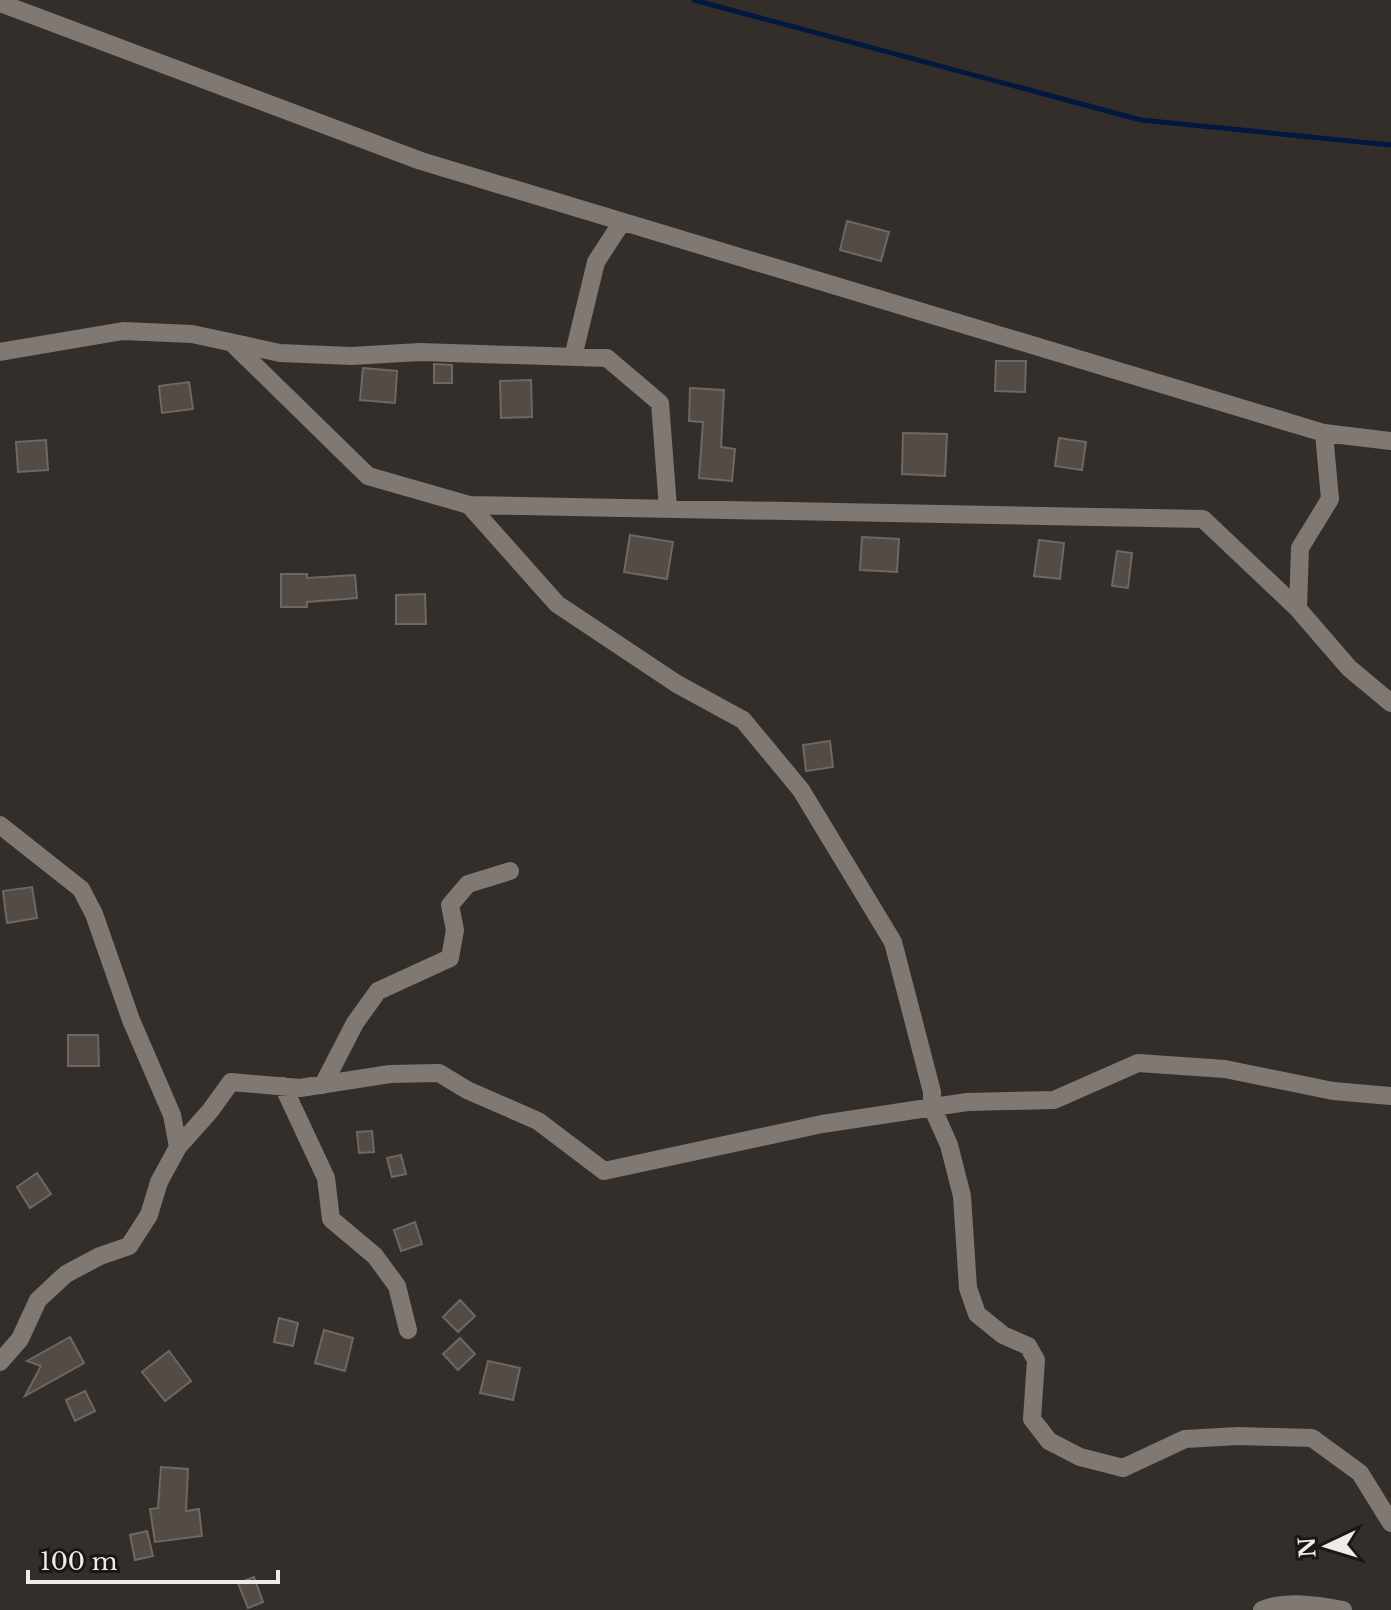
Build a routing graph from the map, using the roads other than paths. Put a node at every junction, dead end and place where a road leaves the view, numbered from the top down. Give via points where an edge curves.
1 (0, 3) edge
2 (622, 222) junction
3 (231, 342) junction
4 (0, 352) edge
5 (573, 357) junction
6 (1324, 433) junction
7 (1391, 441) edge
8 (469, 505) junction
9 (668, 508) junction
10 (1298, 609) junction
11 (1391, 703) edge
12 (0, 825) edge
13 (510, 871) dead end
14 (323, 1085) junction
15 (283, 1086) junction
16 (1391, 1096) edge
17 (932, 1107) junction
18 (178, 1147) junction
19 (408, 1330) dead end
20 (0, 1362) edge
21 (1391, 1523) edge
22 (1262, 1610) edge
23 (1343, 1610) edge

1 - 2 street via 421,161
2 - 5 street via 596,262
2 - 6 street
3 - 4 street via 192,334 123,331
3 - 5 street via 280,353
3 - 8 street via 368,476
5 - 9 street via 607,358 660,403
6 - 7 street
6 - 10 street via 1330,499 1300,548
8 - 9 street
8 - 17 street via 557,604 677,684 743,720 801,790 893,942
9 - 10 street via 1203,519
10 - 11 street via 1349,668
12 - 18 street via 81,889 172,1115
13 - 14 street via 468,884 450,905 455,930 450,958 378,991
14 - 15 street
14 - 17 street via 390,1074 439,1073 538,1121 604,1171 822,1124
15 - 18 street via 231,1082
15 - 19 street via 326,1178 331,1219 375,1256 397,1286
16 - 17 street via 1333,1091 1225,1069 1138,1063 1054,1100
17 - 21 street via 962,1196 968,1288 977,1314 1028,1346 1036,1360 1032,1419 1049,1441 1080,1457 1123,1468 1185,1439 1312,1438 1360,1473
18 - 20 street via 149,1215 129,1246 66,1274 38,1300 20,1339
22 - 23 street via 1274,1605

